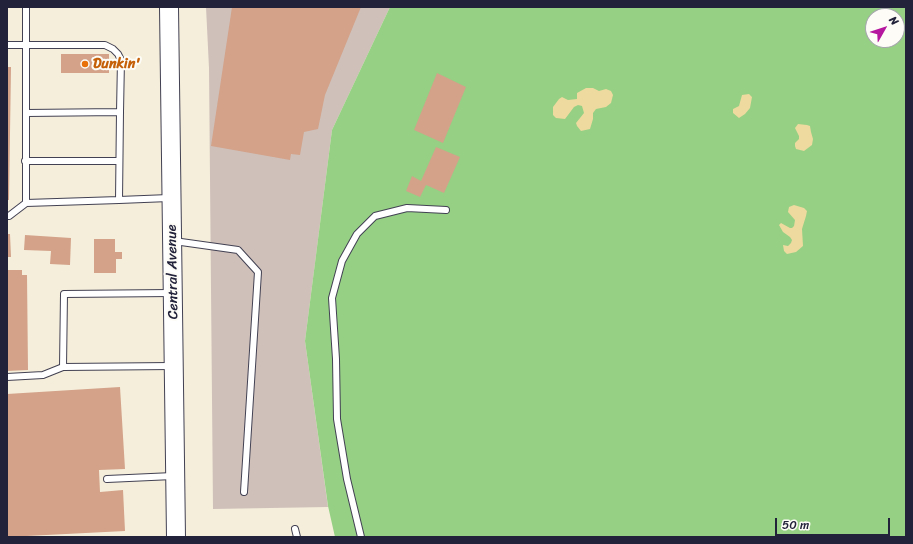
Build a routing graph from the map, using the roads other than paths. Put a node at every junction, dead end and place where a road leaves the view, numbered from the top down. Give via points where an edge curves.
1 (26, 7) edge
2 (169, 7) edge
3 (26, 45) junction
4 (7, 46) edge
5 (120, 112) junction
6 (26, 113) junction
7 (25, 161) junction
8 (119, 161) junction
9 (172, 198) junction
10 (119, 200) junction
11 (26, 203) junction
12 (446, 210) dead end
13 (7, 216) edge
14 (172, 240) junction
15 (173, 293) junction
16 (174, 366) junction
17 (63, 367) junction
18 (7, 377) edge
19 (175, 476) junction
20 (107, 479) dead end
21 (244, 492) dead end
22 (295, 529) dead end
23 (176, 537) edge
24 (297, 537) edge
25 (361, 537) edge

1 - 3 lane
2 - 9 main road, Central Avenue
3 - 4 lane
3 - 5 lane via 105,45 113,49 121,60
3 - 6 lane
5 - 6 lane
5 - 8 lane
6 - 7 lane
7 - 8 lane
7 - 11 lane
8 - 10 lane
9 - 10 lane
9 - 14 main road, Central Avenue
10 - 11 lane
11 - 13 lane
12 - 25 lane via 407,208 375,216 356,234 342,261 332,298 337,419 347,479
14 - 15 main road, Central Avenue
14 - 21 lane via 238,250 258,272
15 - 16 main road, Central Avenue
15 - 17 lane via 64,294
16 - 17 lane
16 - 19 main road, Central Avenue
17 - 18 lane via 43,376
19 - 20 lane
19 - 23 main road, Central Avenue
22 - 24 lane

